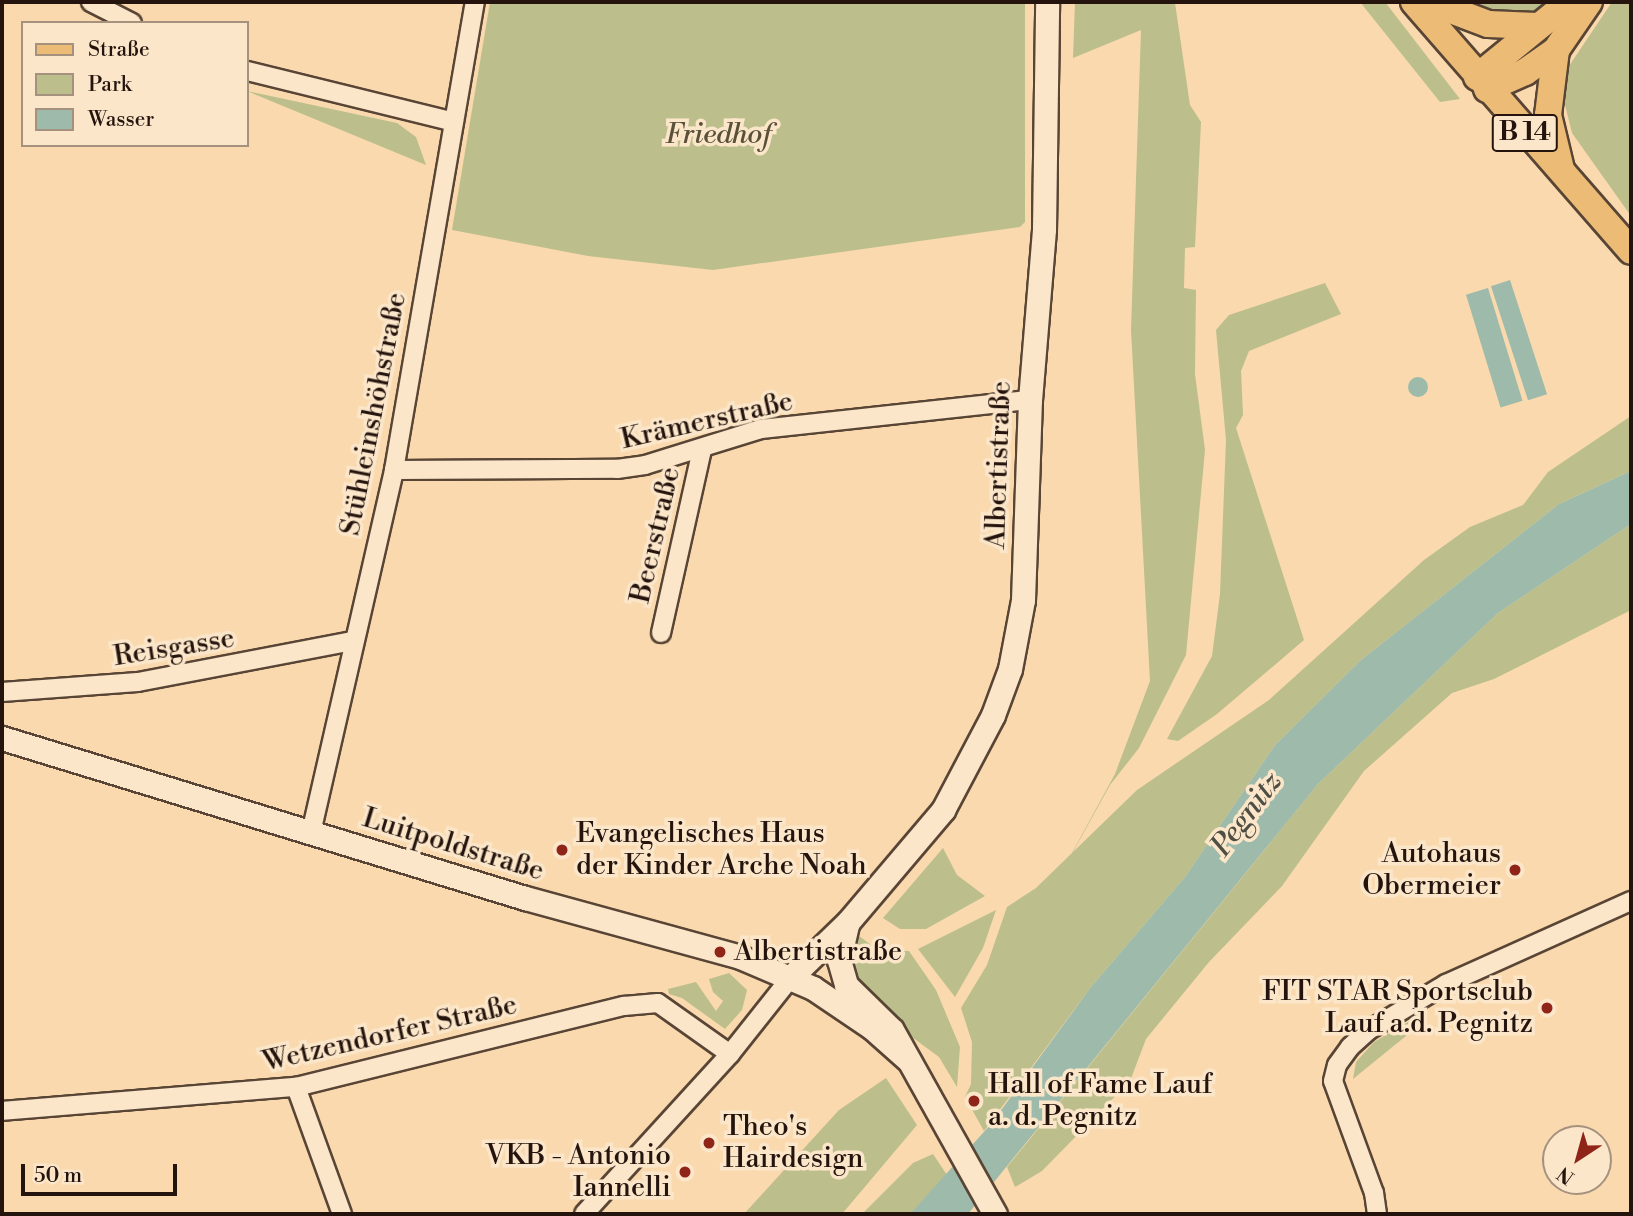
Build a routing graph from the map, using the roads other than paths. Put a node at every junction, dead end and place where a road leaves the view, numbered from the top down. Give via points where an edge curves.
1 (91, 2) edge
2 (475, 2) edge
3 (1047, 2) edge
4 (1415, 2) edge
5 (1430, 2) edge
6 (1569, 2) edge
7 (1588, 2) edge
8 (128, 21) edge
9 (1537, 26) junction
10 (1556, 50) junction
11 (248, 71) edge
12 (1482, 83) junction
13 (454, 122) junction
14 (1563, 177) junction
15 (1631, 251) edge
16 (1030, 400) junction
17 (702, 449) junction
18 (394, 470) junction
19 (661, 633) dead end
20 (353, 641) junction
21 (2, 691) edge
22 (2, 738) edge
23 (310, 833) junction
24 (1631, 901) edge
25 (848, 922) junction
26 (792, 976) junction
27 (730, 1054) junction
28 (906, 1059) junction
29 (296, 1087) junction
30 (2, 1111) edge
31 (342, 1214) edge
32 (584, 1214) edge
33 (995, 1214) edge
34 (1377, 1214) edge

1 - 8 street
2 - 13 street, Stühleinshöhstraße
3 - 16 main road, Albertistraße via 1044,229
4 - 12 main road, B 14
5 - 9 main road via 1488,24
6 - 9 main road
7 - 10 main road
9 - 12 main road
10 - 12 main road via 1525,72
10 - 14 main road via 1548,115
11 - 13 street
12 - 14 main road, B 14
13 - 18 street, Stühleinshöhstraße
14 - 15 main road, B 14
16 - 17 street, Krämerstraße via 761,429
16 - 25 main road, Albertistraße via 1023,600 1010,669 993,715 943,810
17 - 18 street, Krämerstraße via 617,469
17 - 19 street, Beerstraße
18 - 20 street, Stühleinshöhstraße
20 - 21 street, Reisgasse via 138,682
20 - 23 street, Stühleinshöhstraße
22 - 23 main road, Luitpoldstraße
23 - 26 main road, Luitpoldstraße
24 - 34 street via 1446,984 1369,1030 1350,1047 1337,1065 1333,1081 1374,1193
25 - 26 main road, Albertistraße
25 - 28 main road, Albertistraße via 839,960 846,985 892,1030
26 - 27 street
26 - 28 main road, Luitpoldstraße via 872,1028
27 - 29 street, Wetzendorfer Straße via 659,1003 624,1006
27 - 32 street
28 - 33 main road, Albertistraße
29 - 30 street, Wetzendorfer Straße
29 - 31 street

